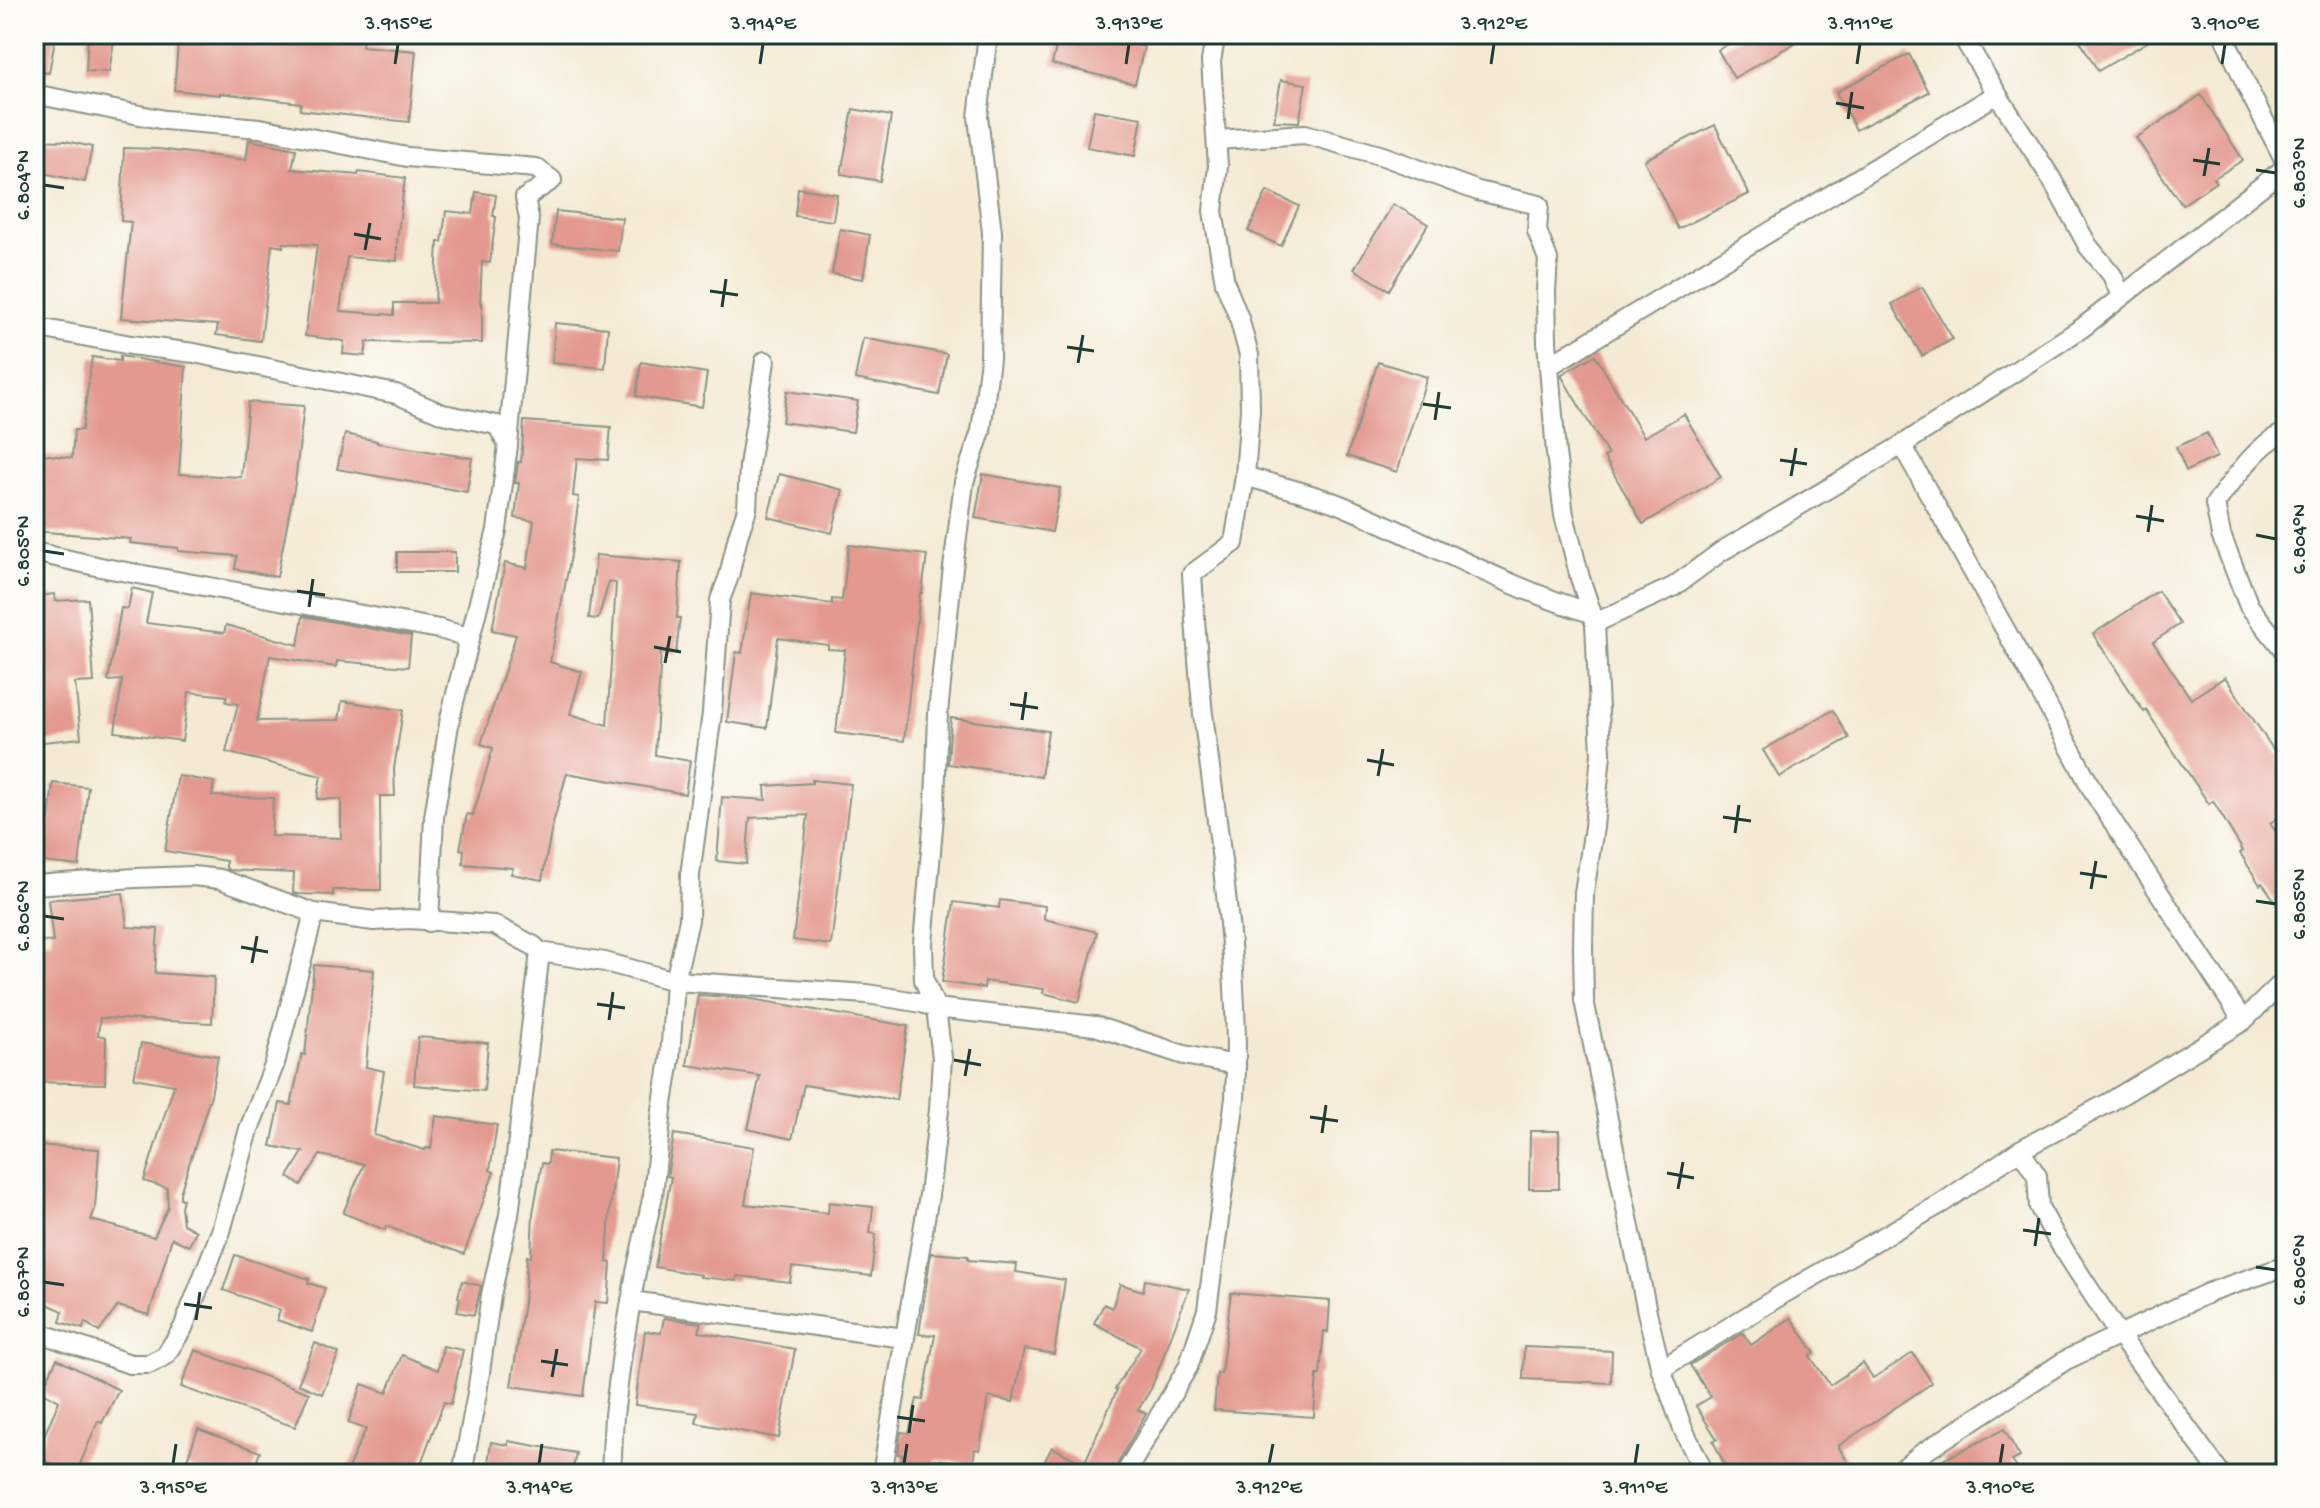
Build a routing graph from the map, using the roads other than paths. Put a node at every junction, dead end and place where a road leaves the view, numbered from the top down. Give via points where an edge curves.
1 (988, 34) edge
2 (1216, 34) edge
3 (1961, 34) edge
4 (2223, 34) edge
5 (34, 94) edge
6 (1997, 94) junction
7 (1217, 140) junction
8 (2286, 165) edge
9 (2121, 296) junction
10 (34, 327) edge
11 (765, 361) dead end
12 (1549, 366) junction
13 (2286, 433) edge
14 (508, 445) junction
15 (1902, 445) junction
16 (1245, 476) junction
17 (34, 552) edge
18 (1595, 623) junction
19 (2286, 653) edge
20 (464, 661) junction
21 (34, 885) edge
22 (314, 913) junction
23 (429, 922) junction
24 (540, 952) junction
25 (2286, 979) edge
26 (675, 981) junction
27 (936, 1008) junction
28 (2243, 1021) junction
29 (1236, 1065) junction
30 (2020, 1150) junction
31 (2286, 1266) edge
32 (631, 1301) junction
33 (34, 1331) edge
34 (2119, 1335) junction
35 (904, 1338) junction
36 (1661, 1369) junction
37 (1921, 1454) junction
38 (462, 1474) edge
39 (611, 1474) edge
40 (882, 1474) edge
41 (1128, 1474) edge
42 (1705, 1474) edge
43 (1896, 1474) edge
44 (1924, 1474) edge
45 (2221, 1474) edge

1 - 27 street via 978,117 992,232 990,359 981,431 964,482 938,713 923,944 924,980
2 - 7 street via 1211,61
3 - 6 street
4 - 8 street
5 - 14 street via 165,120 260,128 407,157 536,168 552,180 525,198 529,218
6 - 9 street
6 - 12 street
7 - 12 street via 1305,134 1478,191 1539,205 1537,231 1548,259
7 - 16 street via 1213,211 1225,283 1249,355
8 - 9 street
9 - 15 street via 2082,328
10 - 14 street via 396,394 443,414 497,425
11 - 26 street via 747,509 720,600 689,920
12 - 18 street via 1564,515
13 - 19 street via 2277,435 2244,467 2215,504 2221,535 2249,606
14 - 20 street via 497,530
15 - 18 street via 1722,551 1673,587
15 - 28 street via 2094,793
16 - 18 street via 1348,507 1492,576 1591,613
16 - 29 street via 1234,543 1192,574 1231,925
17 - 20 street via 439,629 468,637
18 - 36 street via 1601,754 1584,893 1584,1000
20 - 23 street via 434,817
21 - 22 street via 193,876 220,879
22 - 23 street
22 - 33 street via 275,1063 249,1129 221,1231 183,1328 165,1356 149,1364 130,1364
23 - 24 street via 494,925
24 - 26 street
24 - 38 street via 509,1215
25 - 28 street
26 - 27 street via 867,994
26 - 32 street via 653,1195
27 - 29 street via 1095,1026 1184,1055
27 - 35 street via 942,1058 939,1110
28 - 30 street
29 - 41 street via 1207,1310 1188,1367
30 - 34 street via 2037,1176 2039,1207
30 - 36 street via 1942,1203
31 - 34 street via 2208,1293
32 - 35 street
32 - 39 street
34 - 37 street via 2066,1360
34 - 45 street
35 - 40 street
36 - 42 street
37 - 43 street
37 - 44 street

